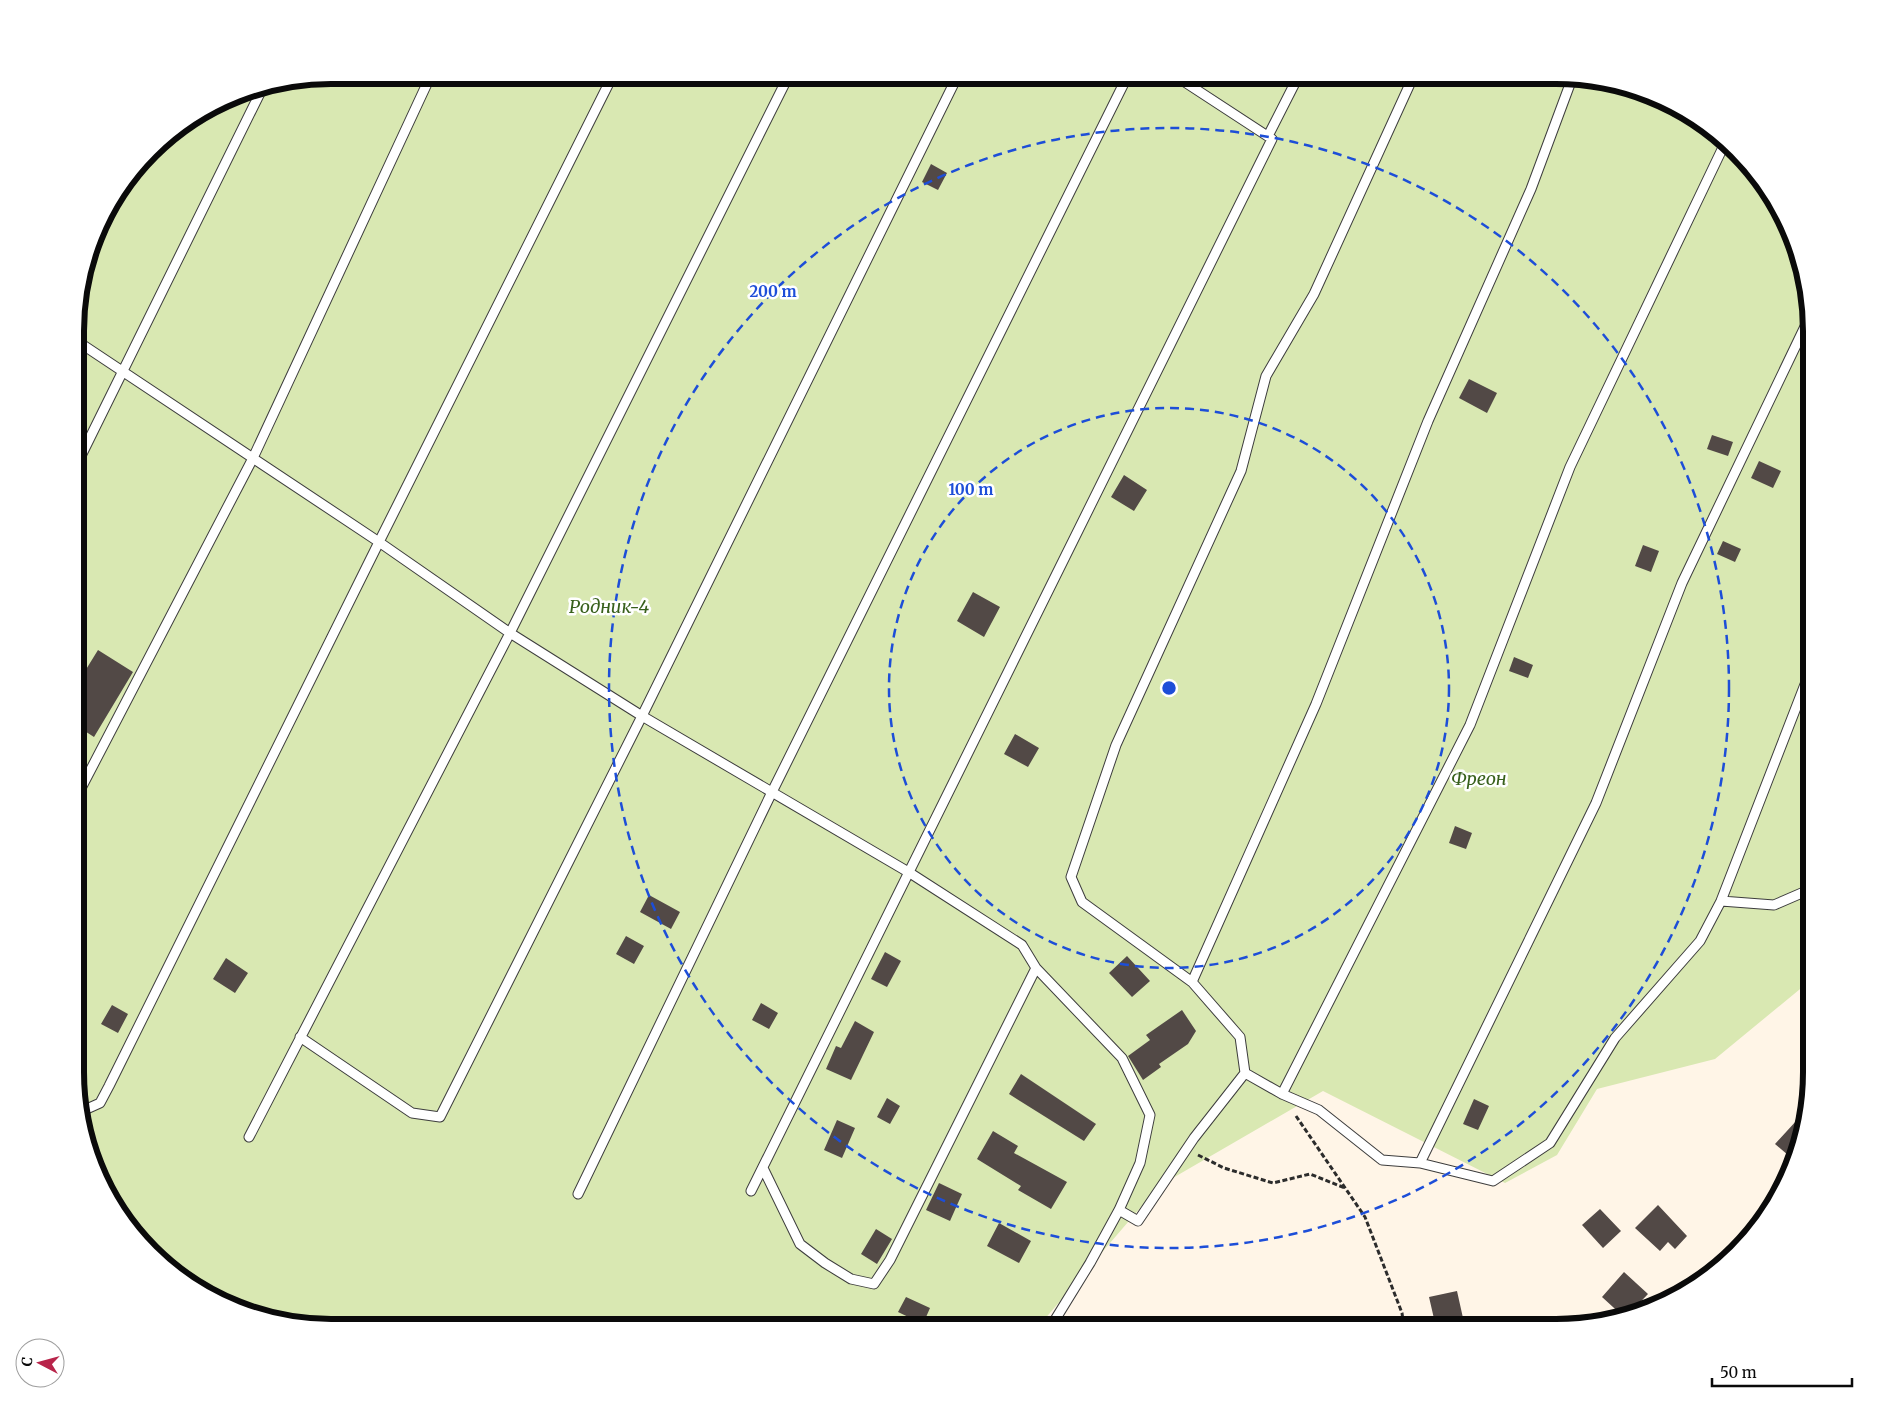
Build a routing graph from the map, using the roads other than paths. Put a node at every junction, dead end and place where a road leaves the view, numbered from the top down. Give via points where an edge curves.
1 (427, 84) edge
2 (608, 84) edge
3 (784, 84) edge
4 (954, 84) edge
5 (1124, 84) edge
6 (1188, 84) edge
7 (1294, 84) edge
8 (1410, 84) edge
9 (1570, 84) edge
10 (259, 94) edge
11 (1268, 136) junction
12 (1723, 148) edge
13 (1803, 331) edge
14 (84, 346) edge
15 (124, 372) junction
16 (84, 450) edge
17 (253, 458) junction
18 (378, 542) junction
19 (510, 632) junction
20 (1803, 691) edge
21 (642, 716) junction
22 (84, 783) edge
23 (772, 792) junction
24 (910, 873) junction
25 (1803, 893) edge
26 (1721, 901) junction
27 (1036, 968) junction
28 (1192, 982) junction
29 (300, 1037) junction
30 (1245, 1073) junction
31 (1282, 1094) junction
32 (87, 1109) edge
33 (249, 1137) dead end
34 (1420, 1163) junction
35 (762, 1168) junction
36 (751, 1191) dead end
37 (578, 1194) dead end
38 (1119, 1210) junction
39 (1056, 1319) edge

1 - 17 lane
2 - 18 lane
3 - 19 lane
4 - 21 lane
5 - 23 lane
6 - 11 lane
7 - 11 lane
8 - 28 lane via 1314,294 1266,376 1241,472 1116,745 1071,877 1082,902
9 - 28 lane via 1531,189 1428,421 1316,704
10 - 15 lane
11 - 24 lane via 1272,139
12 - 31 lane via 1570,467 1470,725
13 - 34 lane via 1682,583 1596,803
14 - 15 lane
15 - 16 lane
15 - 17 lane
17 - 18 lane
17 - 22 lane
18 - 19 lane
18 - 32 lane via 109,1086 100,1103
19 - 21 lane
19 - 29 lane
20 - 26 lane
21 - 23 lane
21 - 29 lane via 440,1117 412,1113
23 - 24 lane
23 - 37 lane
24 - 27 lane via 1022,945
24 - 35 lane
25 - 26 lane via 1774,905
26 - 34 lane via 1700,941 1615,1038 1550,1144 1493,1181
27 - 35 lane via 890,1260 874,1284 851,1279 800,1244
27 - 38 lane via 1122,1058 1150,1115 1140,1163
28 - 30 lane via 1240,1037
29 - 33 lane
30 - 31 lane
30 - 38 lane via 1186,1149 1138,1220
31 - 34 lane via 1318,1110 1382,1160
35 - 36 lane
38 - 39 lane

